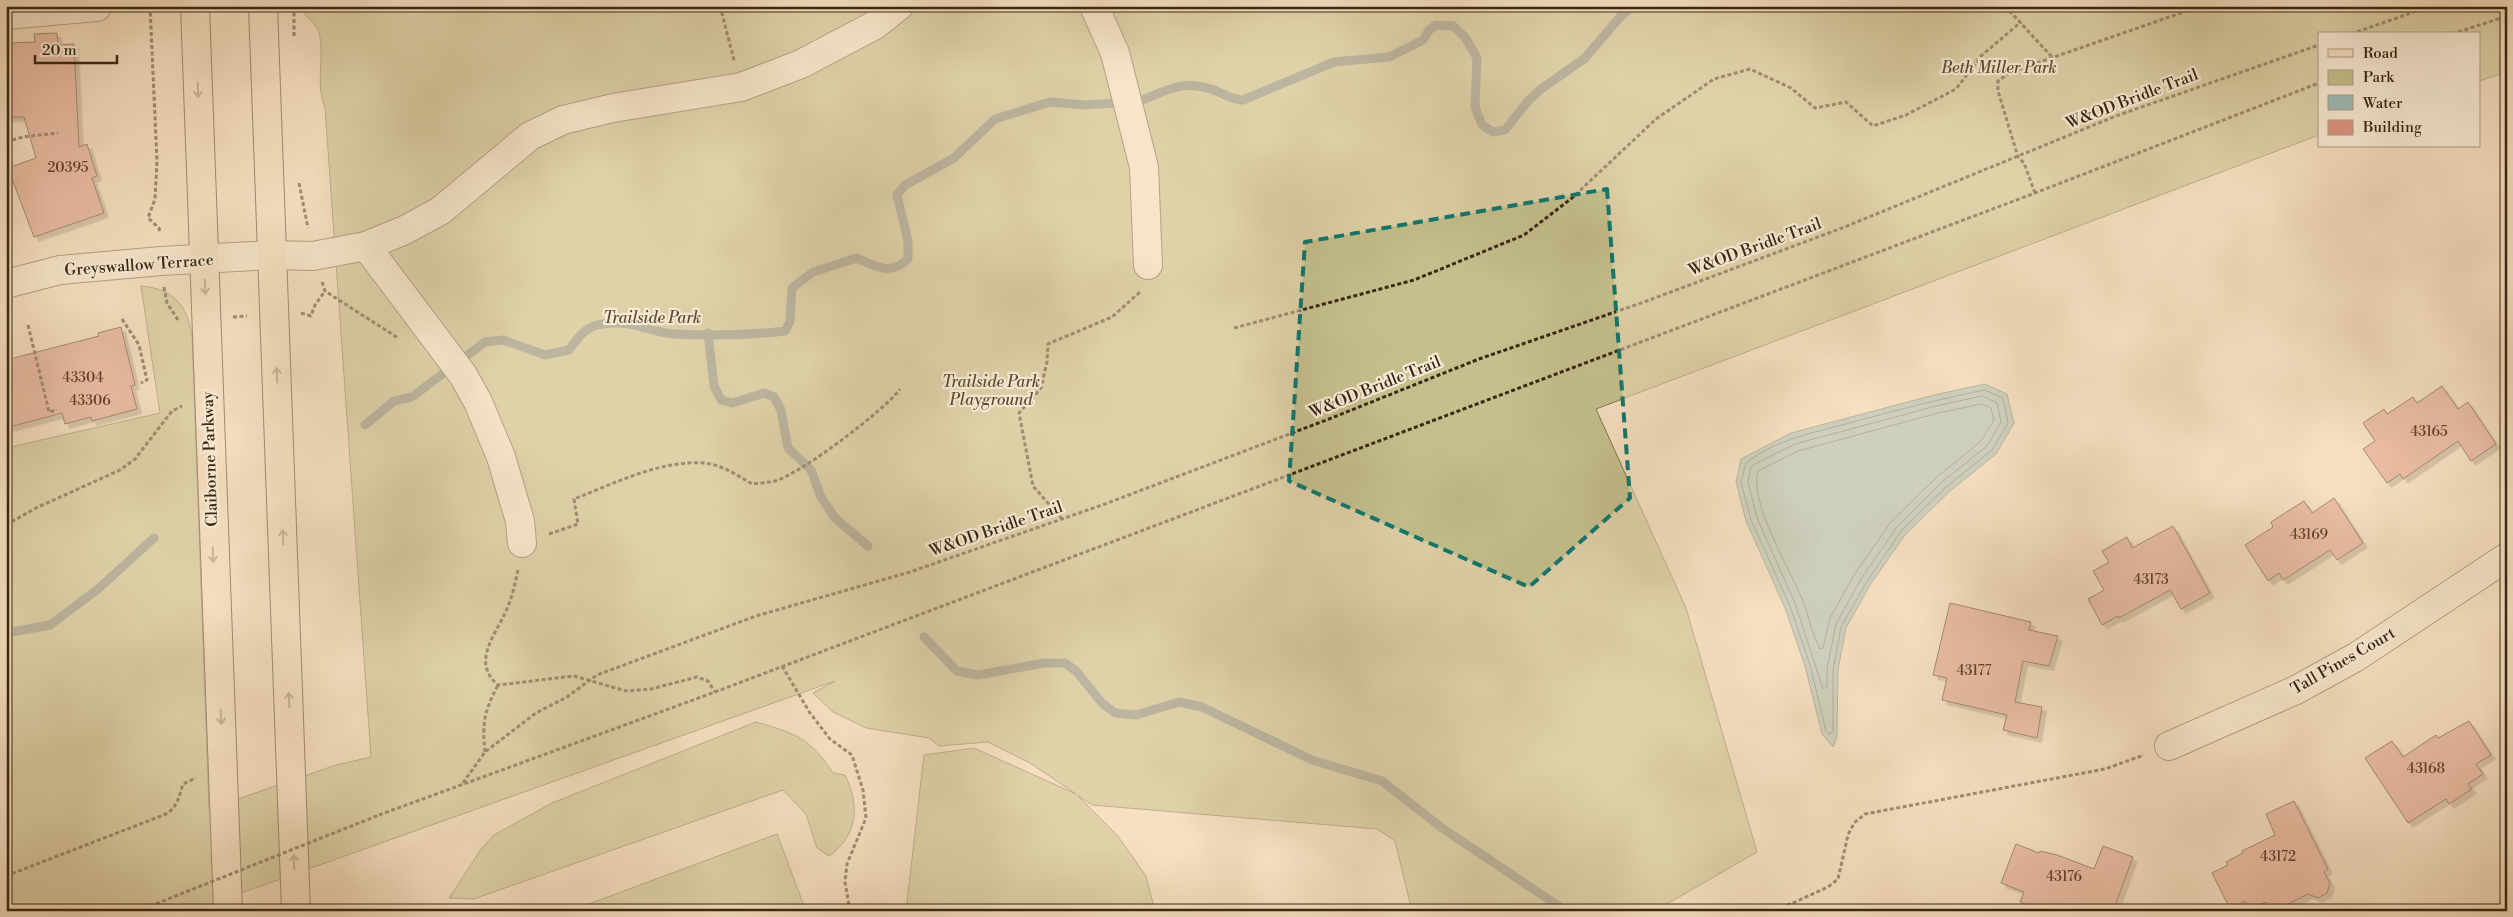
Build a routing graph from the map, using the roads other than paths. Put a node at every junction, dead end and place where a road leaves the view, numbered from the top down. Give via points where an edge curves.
1 (195, 6) edge
2 (263, 6) edge
3 (899, 6) edge
4 (1094, 6) edge
5 (97, 7) edge
6 (6, 15) edge
7 (366, 246) junction
8 (272, 255) junction
9 (204, 260) junction
10 (1148, 265) road end
11 (6, 284) edge
12 (522, 543) road end
13 (2507, 558) edge
14 (2169, 746) road end
15 (228, 911) edge
16 (296, 911) edge

1 -> 9 main road, Claiborne Parkway
2 - 8 main road
3 - 7 street, Greyswallow Terrace via 875,25 801,64 741,88 613,108 564,120 530,136 440,211
4 - 10 street via 1115,53 1144,167
5 - 6 street
7 - 8 street, Greyswallow Terrace via 313,256
7 - 12 street via 456,366 478,402 501,457 520,521
8 - 9 street, Greyswallow Terrace
16 -> 8 main road
9 - 11 street, Greyswallow Terrace via 60,270
9 -> 15 main road, Claiborne Parkway
13 - 14 street, Tall Pines Court via 2356,657 2296,690

